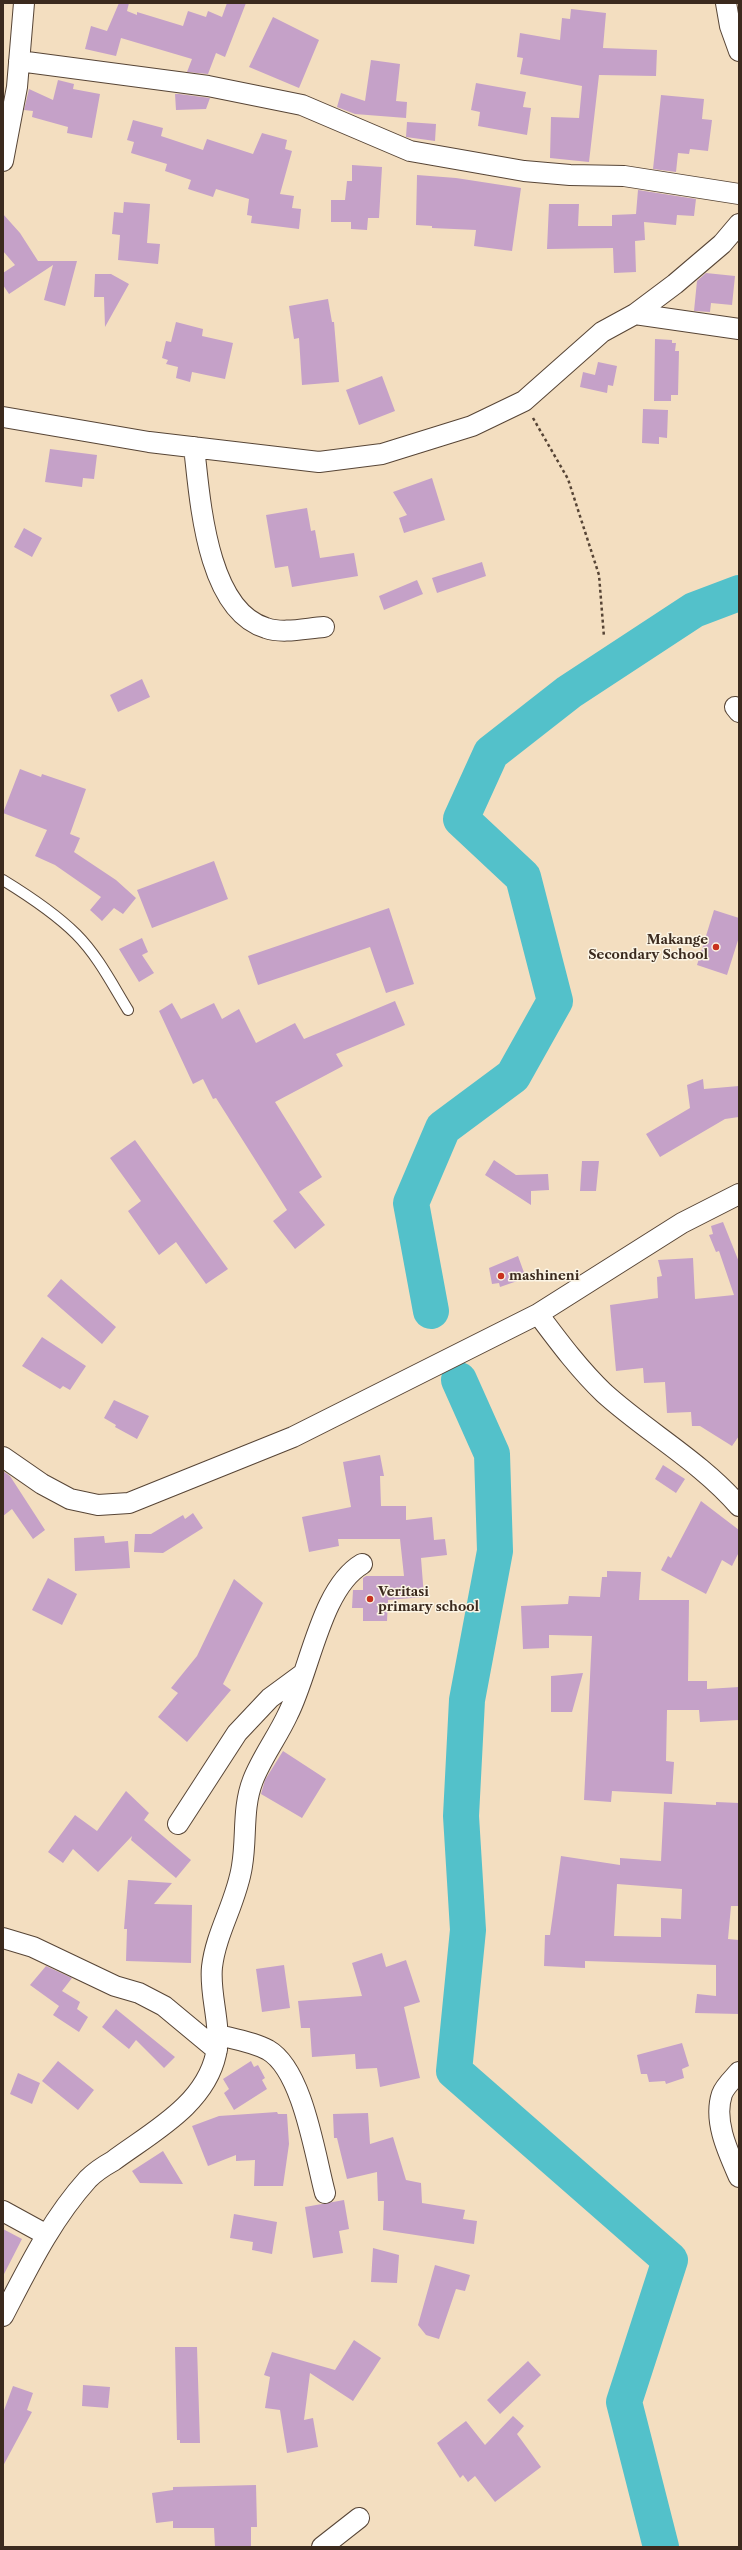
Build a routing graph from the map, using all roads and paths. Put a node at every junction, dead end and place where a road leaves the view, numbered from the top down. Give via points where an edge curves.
1 (24, 3) edge
2 (726, 3) edge
3 (739, 52) edge
4 (19, 60) junction
5 (3, 161) edge
6 (739, 194) edge
7 (739, 224) edge
8 (635, 314) junction
9 (739, 329) edge
10 (524, 401) junction
11 (3, 417) edge
12 (194, 447) junction
13 (324, 627) dead end
14 (604, 637) dead end
15 (3, 880) edge
16 (128, 1010) dead end
17 (739, 1194) edge
18 (538, 1314) junction
19 (3, 1457) edge
20 (739, 1506) edge
21 (362, 1564) dead end
22 (304, 1673) junction
23 (178, 1824) dead end
24 (3, 1938) edge
25 (217, 2042) junction
26 (739, 2072) edge
27 (739, 2177) edge
28 (325, 2194) dead end
29 (3, 2211) edge
30 (45, 2234) junction
31 (3, 2316) edge
32 (359, 2518) dead end
33 (322, 2547) edge

1 - 4 street
2 - 3 street via 730,26
4 - 5 street via 17,87
4 - 6 street via 208,86 302,105 410,152 524,171 624,176
7 - 8 street via 701,263
8 - 9 street
8 - 10 street via 602,332
10 - 12 street via 472,426 382,454 350,459 319,462
10 - 14 path via 568,479 599,575
11 - 12 street via 149,442
12 - 13 street via 203,522 215,566 234,604 250,620 267,629
15 - 16 lane via 55,915 77,935 95,957
17 - 18 street via 682,1223
18 - 19 street via 293,1436 129,1503 98,1505 70,1499 42,1484
18 - 20 street via 574,1363 605,1393 667,1441
21 - 22 street via 349,1572 333,1595
22 - 23 street via 270,1698 237,1734
22 - 25 street via 289,1713 253,1779 246,1805 242,1866 232,1905 217,1940 212,1966 211,1984
24 - 25 street via 33,1947 108,1983 139,1993 164,2006
25 - 28 street via 268,2050 282,2064 293,2081 306,2115
25 - 30 street via 206,2083 185,2108 90,2177
26 - 27 street via 723,2092 718,2113 729,2154
29 - 30 street
30 - 31 street
32 - 33 street

